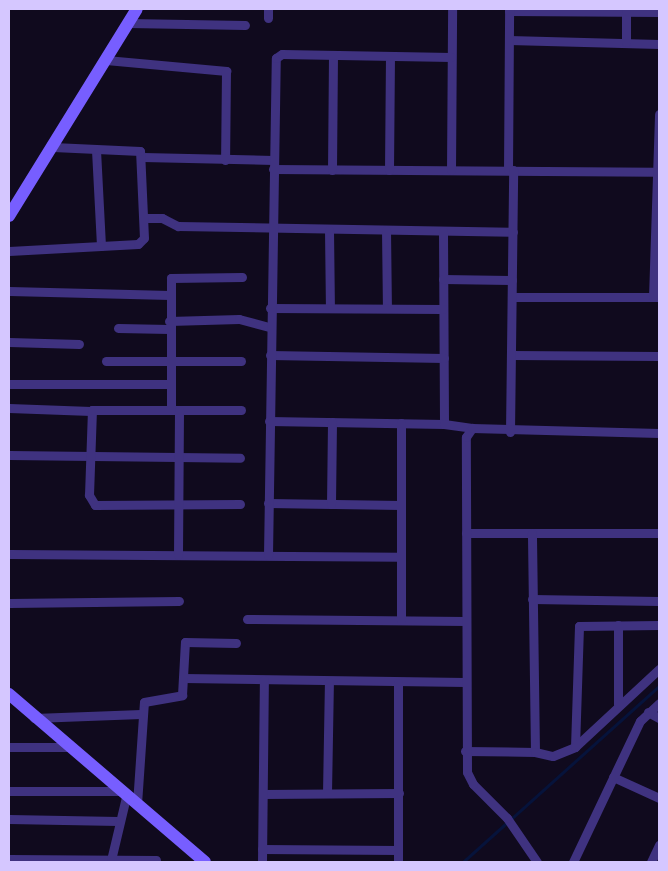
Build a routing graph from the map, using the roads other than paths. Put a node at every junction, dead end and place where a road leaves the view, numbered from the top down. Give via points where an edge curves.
1 (137, 9) edge
2 (268, 9) edge
3 (452, 9) edge
4 (509, 10) edge
5 (626, 12) junction
6 (659, 12) edge
7 (268, 18) dead end
8 (128, 23) junction
9 (245, 26) dead end
10 (509, 40) junction
11 (626, 42) junction
12 (659, 44) edge
13 (333, 55) junction
14 (390, 56) junction
15 (452, 57) junction
16 (106, 60) junction
17 (659, 114) edge
18 (53, 147) junction
19 (96, 150) junction
20 (143, 157) junction
21 (225, 160) junction
22 (273, 160) junction
23 (273, 169) junction
24 (332, 170) junction
25 (389, 170) junction
26 (450, 170) junction
27 (511, 170) junction
28 (655, 172) junction
29 (9, 216) edge
30 (145, 218) junction
31 (271, 229) junction
32 (330, 230) junction
33 (386, 230) junction
34 (443, 231) junction
35 (513, 232) junction
36 (101, 246) junction
37 (9, 251) edge
38 (242, 277) dead end
39 (444, 279) junction
40 (512, 280) junction
41 (9, 291) edge
42 (170, 295) junction
43 (512, 297) junction
44 (656, 297) edge
45 (270, 308) junction
46 (330, 308) junction
47 (387, 308) junction
48 (444, 309) junction
49 (169, 325) junction
50 (269, 327) junction
51 (118, 328) dead end
52 (9, 342) edge
53 (79, 344) dead end
54 (270, 355) junction
55 (511, 355) junction
56 (659, 356) edge
57 (444, 358) junction
58 (241, 361) dead end
59 (106, 362) dead end
60 (169, 362) junction
61 (9, 384) edge
62 (170, 384) junction
63 (9, 408) edge
64 (175, 410) junction
65 (241, 410) dead end
66 (91, 411) junction
67 (269, 421) junction
68 (332, 422) junction
69 (402, 423) junction
70 (444, 424) junction
71 (472, 428) junction
72 (510, 432) junction
73 (659, 433) edge
74 (9, 456) edge
75 (91, 456) junction
76 (180, 458) junction
77 (240, 458) dead end
78 (268, 503) junction
79 (178, 504) junction
80 (240, 504) dead end
81 (330, 504) junction
82 (401, 505) junction
83 (466, 533) junction
84 (532, 533) junction
85 (659, 533) edge
86 (9, 554) edge
87 (268, 555) junction
88 (178, 556) junction
89 (400, 557) junction
90 (532, 599) junction
91 (179, 601) dead end
92 (659, 602) edge
93 (9, 603) edge
94 (247, 619) dead end
95 (400, 620) junction
96 (466, 621) junction
97 (618, 625) junction
98 (659, 625) edge
99 (236, 643) dead end
100 (659, 670) edge
101 (183, 678) junction
102 (264, 680) junction
103 (329, 682) junction
104 (465, 682) junction
105 (398, 683) junction
106 (9, 694) edge
107 (659, 703) edge
108 (618, 704) junction
109 (648, 712) junction
110 (141, 714) junction
111 (33, 718) junction
112 (659, 718) edge
113 (68, 747) junction
114 (575, 747) junction
115 (9, 748) edge
116 (465, 751) junction
117 (535, 752) junction
118 (613, 777) junction
119 (9, 791) edge
120 (327, 793) junction
121 (399, 793) junction
122 (122, 794) junction
123 (263, 794) junction
124 (659, 798) edge
125 (137, 804) junction
126 (9, 819) edge
127 (118, 821) junction
128 (659, 845) edge
129 (262, 849) junction
130 (398, 850) junction
131 (14, 860) edge
132 (111, 860) junction
133 (156, 860) dead end
134 (58, 861) edge
135 (99, 861) edge
136 (137, 861) edge
137 (204, 862) edge
138 (262, 862) edge
139 (398, 862) edge
140 (538, 862) edge
141 (573, 862) edge
142 (651, 862) edge

1 - 8 street
2 - 7 street
3 - 15 street
4 - 5 street
4 - 10 street
5 - 6 street
5 - 11 street
8 - 9 street
8 - 16 street
10 - 11 street
10 - 27 street
11 - 12 street
13 - 14 street
13 - 22 street via 282,54 276,58
13 - 24 street
14 - 15 street
14 - 25 street
15 - 26 street
16 - 18 street
16 - 21 street via 226,71
17 - 28 street
18 - 19 street
18 - 29 street
19 - 20 street via 138,151
19 - 36 street
20 - 21 street
20 - 30 street
21 - 22 street
22 - 23 street
23 - 24 street
23 - 31 street
24 - 25 street
25 - 26 street
26 - 27 street
27 - 28 street
27 - 35 street
28 - 44 street
30 - 31 street via 162,218 178,226
30 - 36 street via 142,242
31 - 32 street
31 - 45 street
32 - 33 street
32 - 46 street
33 - 34 street
33 - 47 street
34 - 35 street
34 - 39 street
35 - 40 street
36 - 37 street
38 - 42 street via 174,276
39 - 40 street
39 - 48 street
40 - 43 street
41 - 42 street
42 - 49 street
43 - 44 street
43 - 55 street
45 - 46 street
45 - 50 street
46 - 47 street
47 - 48 street
48 - 57 street
49 - 50 street via 239,319
49 - 51 street
49 - 60 street
50 - 54 street
52 - 53 street
54 - 57 street
54 - 67 street
55 - 56 street
55 - 72 street
57 - 70 street
58 - 60 street
59 - 60 street
60 - 62 street
61 - 62 street
62 - 64 street
63 - 66 street
64 - 65 street
64 - 66 street
64 - 76 street
66 - 75 street
67 - 68 street
67 - 78 street
68 - 69 street
68 - 81 street
69 - 70 street
69 - 82 street
70 - 71 street
71 - 72 street
71 - 83 street via 466,437
72 - 73 street
74 - 75 street
75 - 76 street
75 - 79 street via 89,495 95,505
76 - 77 street
76 - 79 street
78 - 81 street
78 - 87 street
79 - 80 street
79 - 88 street
81 - 82 street
82 - 89 street
83 - 84 street
83 - 96 street
84 - 85 street
84 - 90 street
86 - 88 street
87 - 88 street
87 - 89 street
89 - 95 street
90 - 92 street
90 - 117 street
91 - 93 street
94 - 95 street
95 - 96 street
96 - 104 street
97 - 98 street
97 - 108 street
97 - 114 street via 579,626
99 - 101 street via 185,642
100 - 108 street
101 - 102 street
101 - 110 street via 180,697 147,700
102 - 103 street
102 - 123 street
103 - 105 street
103 - 120 street
104 - 105 street
104 - 116 street
105 - 121 street
106 - 111 street
107 - 109 street
108 - 114 street
109 - 112 street
109 - 118 street
110 - 111 street
110 - 125 street
111 - 113 street
113 - 115 street
113 - 122 street
114 - 117 street via 553,756
116 - 117 street
116 - 140 street via 473,784 507,818
118 - 124 street
118 - 141 street
119 - 122 street
120 - 121 street
120 - 123 street
121 - 130 street
122 - 125 street
122 - 127 street
123 - 129 street
125 - 137 street
126 - 127 street
127 - 132 street
128 - 142 street
129 - 130 street
129 - 138 street
130 - 139 street
131 - 134 street
132 - 135 street
132 - 136 street
133 - 136 street
134 - 135 street

